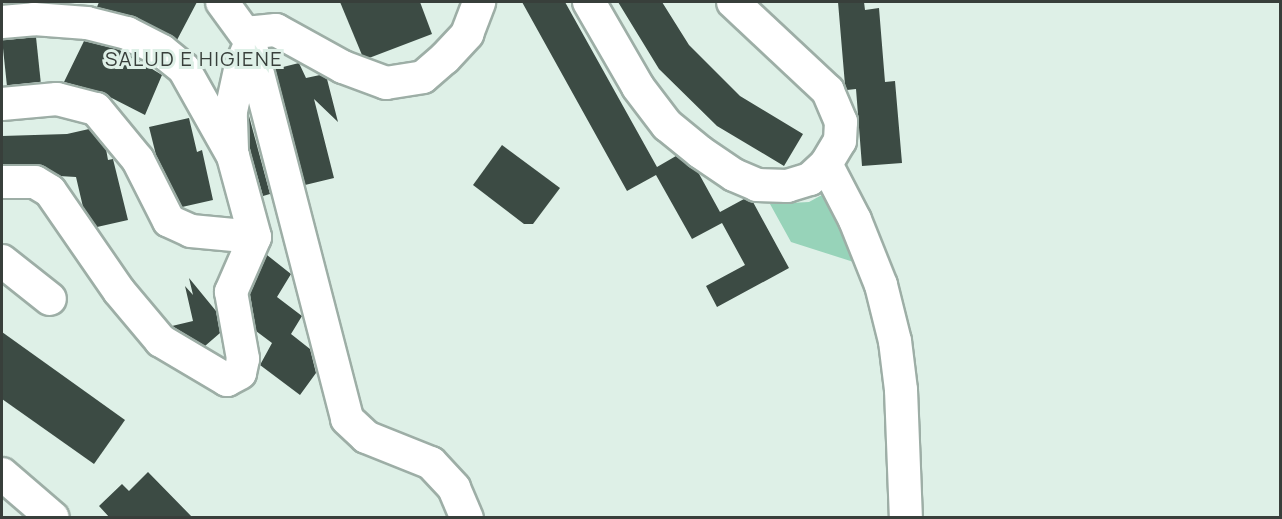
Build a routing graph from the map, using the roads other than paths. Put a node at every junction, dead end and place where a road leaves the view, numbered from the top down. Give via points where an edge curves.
1 (222, 2) edge
2 (479, 2) edge
3 (589, 2) edge
4 (733, 2) edge
5 (2, 22) edge
6 (249, 39) junction
7 (2, 104) edge
8 (233, 156) junction
9 (826, 164) junction
10 (2, 182) edge
11 (255, 237) junction
12 (2, 261) edge
13 (50, 299) dead end
14 (2, 474) edge
15 (54, 518) edge
16 (467, 518) edge
17 (906, 518) edge

1 - 6 street
2 - 6 street via 467,34 445,58 423,77 386,83 342,67 276,30 265,28
3 - 9 street via 638,87 668,125 734,175 757,185 787,186 810,179
4 - 9 street via 828,91 841,122 840,141
5 - 8 street via 87,23 128,33 162,51 184,69
6 - 8 street via 231,111
6 - 16 street via 347,419 366,437 431,463 454,488
7 - 11 street via 57,99 96,109 138,160 169,221 191,231
8 - 11 street
9 - 17 street via 855,220 881,285 895,341 902,390
10 - 11 street via 35,182 50,191 119,291 161,341 227,380 240,373 243,359 231,292
12 - 13 street
14 - 15 street

